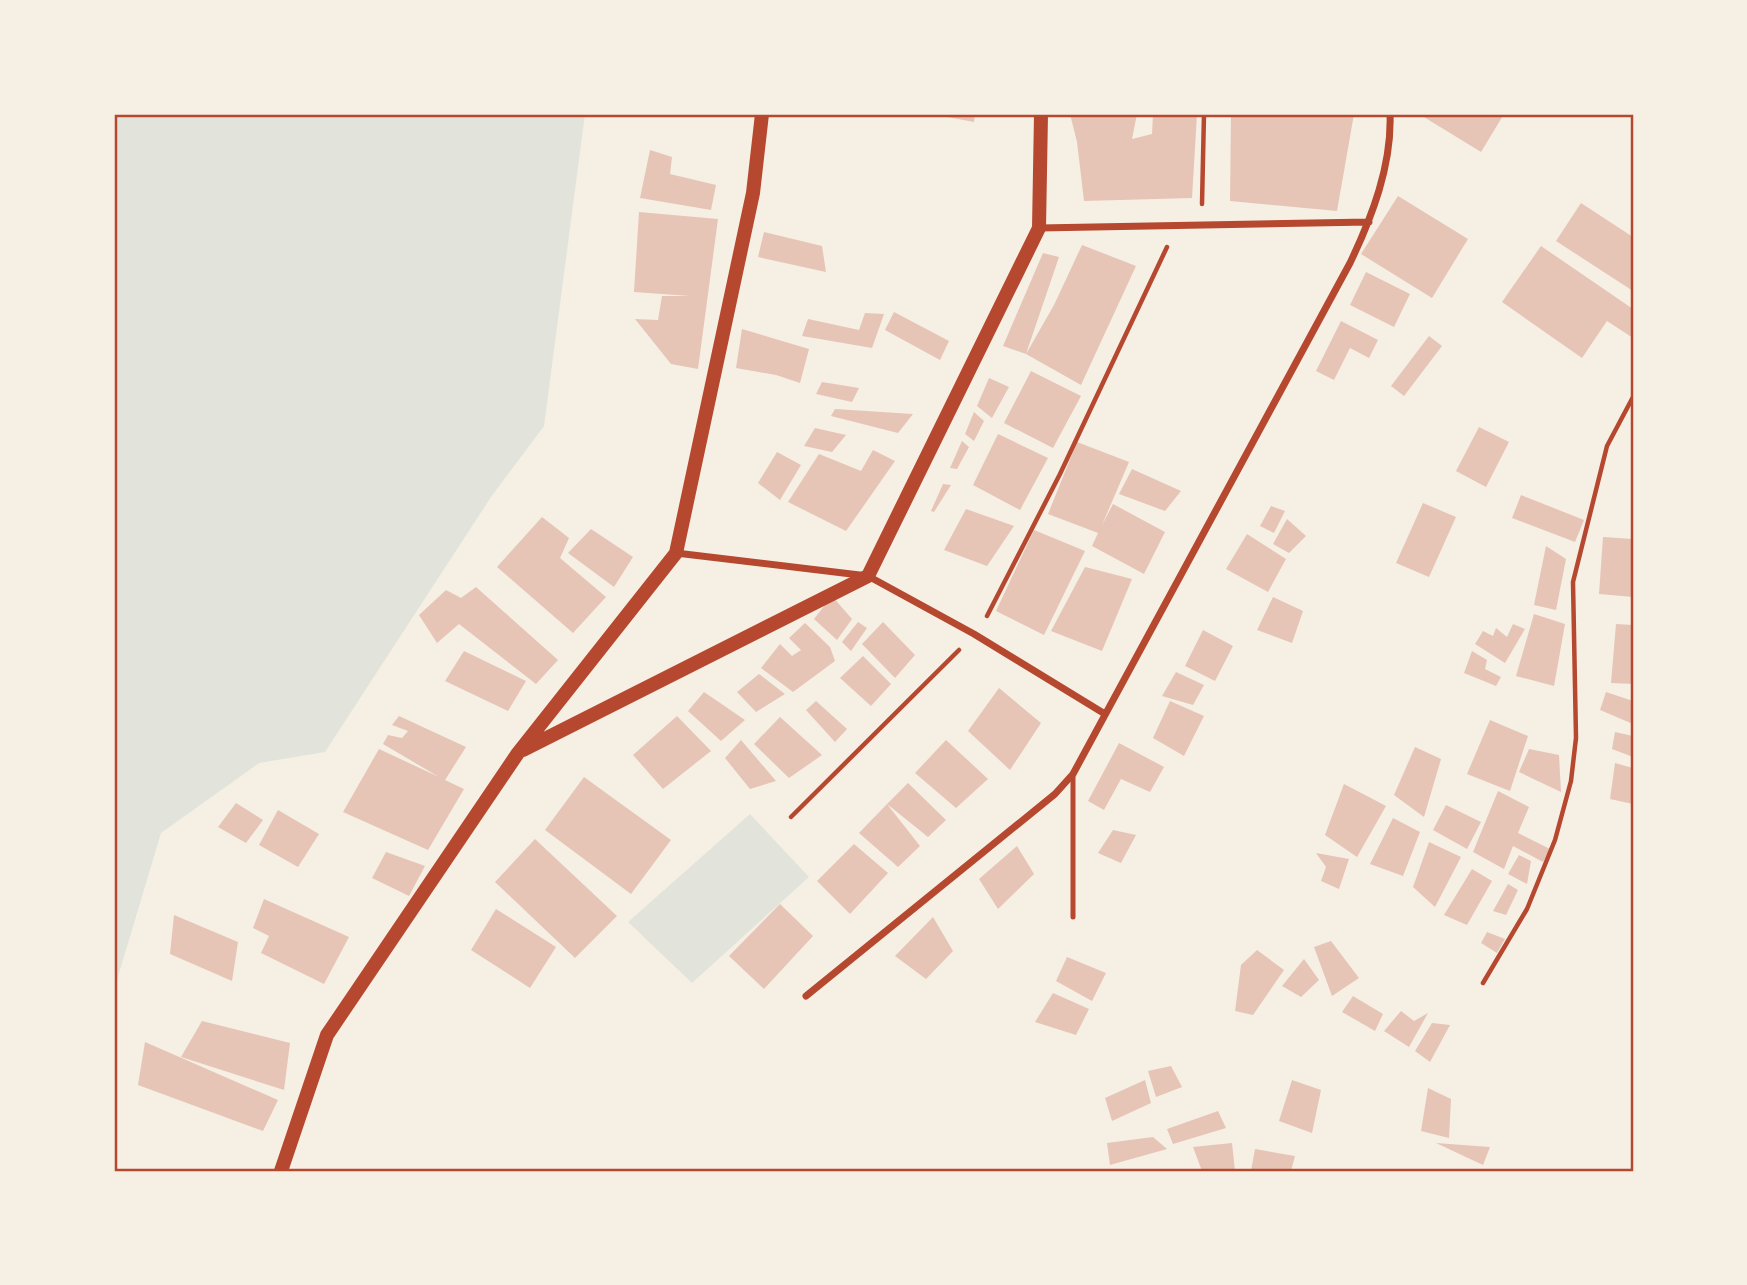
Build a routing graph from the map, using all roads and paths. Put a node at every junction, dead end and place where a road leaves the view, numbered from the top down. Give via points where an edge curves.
1 (762, 114) edge
2 (1041, 114) edge
3 (1204, 114) edge
4 (1390, 114) edge
5 (1369, 222) junction
6 (1177, 226) junction
7 (1202, 226) junction
8 (1039, 228) junction
9 (1633, 397) edge
10 (676, 553) junction
11 (869, 576) junction
12 (974, 634) junction
13 (1105, 714) junction
14 (519, 752) junction
15 (1073, 774) junction
16 (791, 817) dead end
17 (1073, 917) dead end
18 (1483, 983) dead end
19 (806, 996) dead end
20 (281, 1171) edge

1 - 10 main road via 753,193
2 - 8 main road
3 - 7 path
4 - 5 street via 1391,140
5 - 7 street
5 - 13 street
6 - 7 street
6 - 8 street
6 - 12 path via 1060,474 992,609
8 - 11 main road
9 - 18 path via 1606,446 1573,582 1576,738 1571,781 1555,840 1527,909
10 - 11 street
10 - 14 main road
11 - 12 street
11 - 14 main road
12 - 13 street
12 - 16 path
13 - 15 street
14 - 20 main road via 327,1035
15 - 17 lane
15 - 19 street via 1055,794

